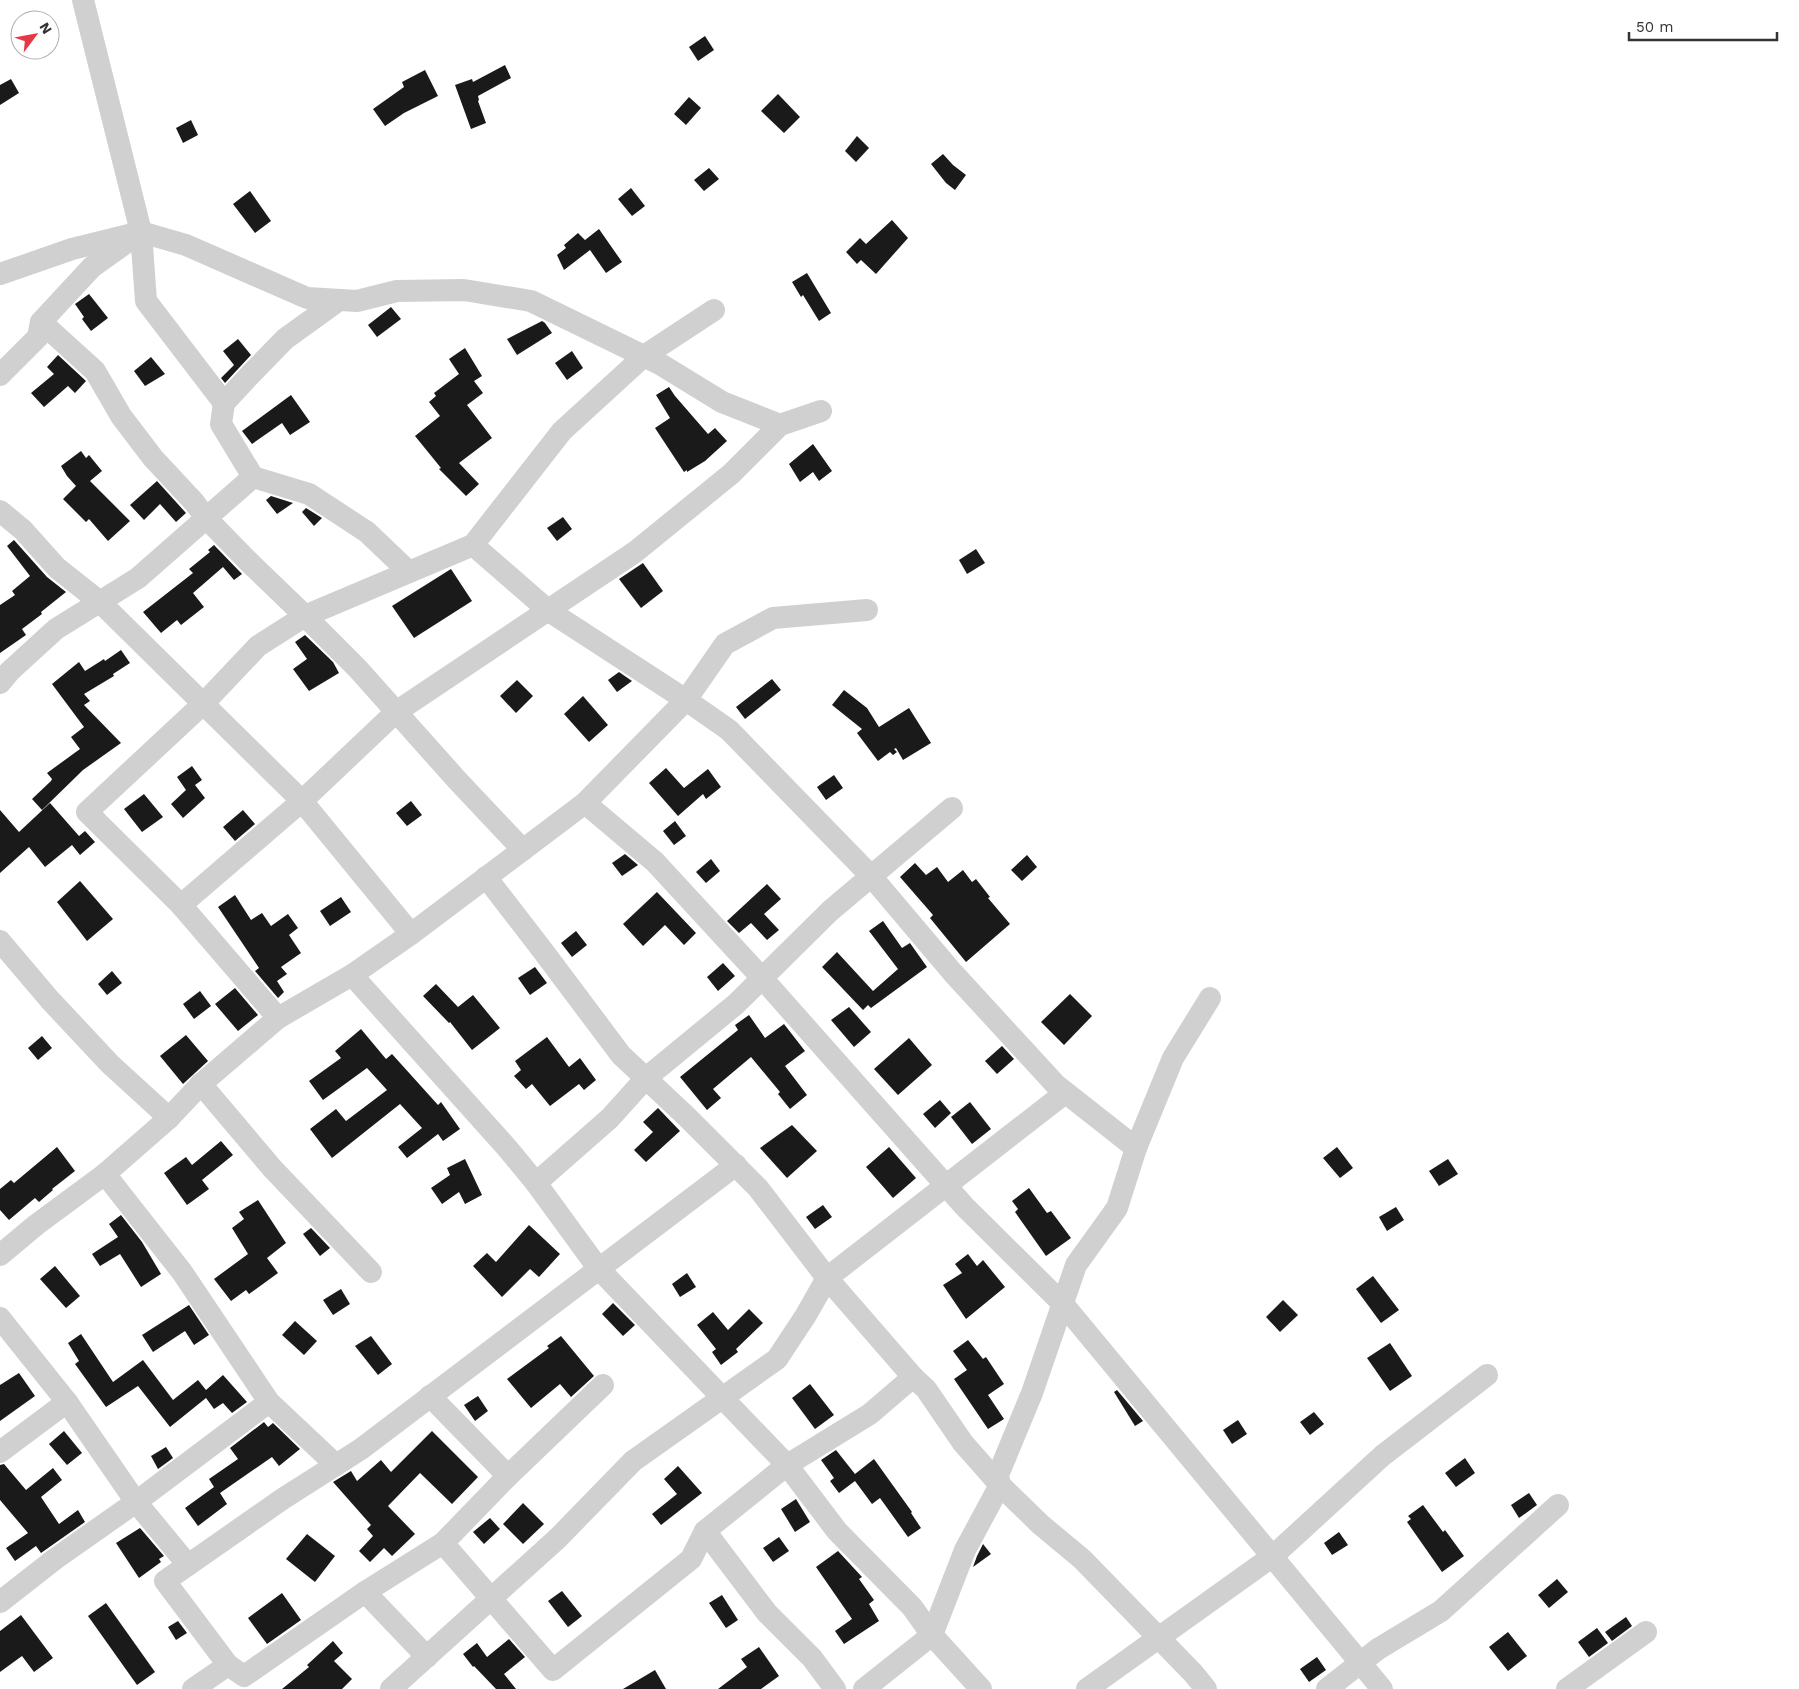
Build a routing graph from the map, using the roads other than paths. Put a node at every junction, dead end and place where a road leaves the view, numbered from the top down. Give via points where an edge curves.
1 (83, 0) edge
2 (141, 232) junction
3 (0, 274) edge
4 (339, 300) junction
5 (714, 310) dead end
6 (41, 322) junction
7 (644, 356) junction
8 (0, 375) edge
9 (224, 403) junction
10 (820, 411) dead end
11 (780, 425) junction
12 (253, 477) junction
13 (0, 511) edge
14 (206, 518) junction
15 (473, 545) junction
16 (409, 572) junction
17 (100, 602) junction
18 (550, 610) junction
19 (867, 610) dead end
20 (305, 616) junction
21 (0, 683) edge
22 (686, 700) junction
23 (204, 703) junction
24 (396, 712) junction
25 (302, 801) junction
26 (585, 803) junction
27 (952, 808) dead end
28 (523, 850) junction
29 (871, 876) junction
30 (486, 878) junction
31 (180, 905) junction
32 (411, 934) junction
33 (0, 941) edge
34 (352, 975) junction
35 (762, 978) junction
36 (1210, 998) dead end
37 (278, 1018) junction
38 (646, 1078) junction
39 (201, 1084) junction
40 (1066, 1093) junction
41 (169, 1118) junction
42 (1136, 1148) junction
43 (736, 1165) junction
44 (105, 1174) junction
45 (536, 1183) junction
46 (945, 1185) junction
47 (0, 1255) edge
48 (598, 1268) junction
49 (371, 1272) dead end
50 (827, 1278) junction
51 (1062, 1304) junction
52 (0, 1318) edge
53 (1487, 1375) dead end
54 (913, 1377) junction
55 (603, 1385) dead end
56 (430, 1396) junction
57 (723, 1399) junction
58 (67, 1402) junction
59 (269, 1402) junction
60 (0, 1452) edge
61 (336, 1465) junction
62 (787, 1465) junction
63 (508, 1476) junction
64 (1000, 1485) junction
65 (136, 1502) junction
66 (1558, 1505) dead end
67 (705, 1531) junction
68 (443, 1543) junction
69 (1273, 1556) junction
70 (188, 1565) junction
71 (365, 1592) junction
72 (491, 1599) junction
73 (0, 1602) edge
74 (1646, 1632) dead end
75 (932, 1635) junction
76 (1158, 1639) junction
77 (427, 1657) junction
78 (1360, 1663) junction
79 (228, 1665) junction
80 (193, 1689) edge
81 (391, 1689) edge
82 (835, 1689) edge
83 (864, 1689) edge
84 (981, 1689) edge
85 (1087, 1689) edge
86 (1206, 1689) edge
87 (1327, 1689) edge
88 (1382, 1689) edge
89 (1567, 1689) edge

1 - 2 street
2 - 3 street via 72,249
2 - 4 street via 186,245 306,298
2 - 6 street via 92,267
2 - 9 street via 146,301
4 - 7 street via 357,301 397,291 464,290 531,301
4 - 9 street via 285,339
5 - 7 street
6 - 8 street via 38,337
6 - 14 street via 95,371 126,423
7 - 11 street via 722,402
7 - 15 street via 562,431
9 - 12 street via 221,424
10 - 11 street
11 - 18 street via 731,474 635,552
12 - 14 street
12 - 16 street via 309,494 366,532
13 - 17 street via 23,530 57,568
14 - 17 street via 138,578
14 - 20 street
15 - 16 street
15 - 18 street
16 - 20 street
17 - 21 street via 56,629
17 - 23 street
18 - 22 street
18 - 24 street
19 - 22 street via 773,618 725,644
20 - 23 street via 258,646
20 - 24 street
22 - 26 street
22 - 29 street via 729,730
23 - 25 street
23 - 31 street via 88,812
24 - 25 street
24 - 28 street
25 - 31 street
25 - 32 street
26 - 28 street
26 - 35 street via 655,862
27 - 29 street
28 - 30 street
29 - 35 street
29 - 40 street via 953,973
30 - 32 street
30 - 38 street via 621,1055
31 - 37 street
32 - 34 street
33 - 41 street via 110,1064
34 - 37 street
34 - 45 street
35 - 38 street via 736,1004
35 - 46 street
36 - 42 street via 1173,1058
37 - 39 street
38 - 43 street
38 - 45 street via 610,1118
39 - 41 street
39 - 49 street via 272,1168
40 - 42 street
40 - 46 street
41 - 44 street
42 - 51 street via 1117,1208 1076,1264
43 - 48 street
43 - 50 street via 758,1188
44 - 47 street
44 - 59 street via 182,1272
45 - 48 street
46 - 50 street
46 - 51 street
48 - 56 street
48 - 57 street
50 - 54 street
50 - 57 street via 777,1359
51 - 64 street via 1032,1393 998,1475
51 - 69 street
52 - 58 street
53 - 69 street via 1382,1456
54 - 62 street via 870,1414
54 - 64 street via 926,1389 963,1443
55 - 63 street
56 - 61 street
56 - 63 street
57 - 62 street
57 - 72 street via 633,1460 558,1538
58 - 60 street
58 - 65 street
59 - 61 street
59 - 65 street
61 - 70 street
62 - 67 street
62 - 75 street via 837,1531 912,1607
63 - 68 street
64 - 75 street via 965,1550
64 - 76 street via 1082,1559
65 - 70 street
65 - 73 street
66 - 78 street via 1441,1611
67 - 72 street via 691,1559 553,1670
67 - 82 street via 767,1613 812,1658
68 - 71 street
68 - 72 street
69 - 76 street
69 - 78 street
70 - 79 street via 165,1581
71 - 77 street
71 - 79 street via 244,1676
72 - 77 street
74 - 89 street
75 - 83 street
75 - 84 street
76 - 85 street
76 - 86 street
77 - 81 street
78 - 87 street
78 - 88 street
79 - 80 street

